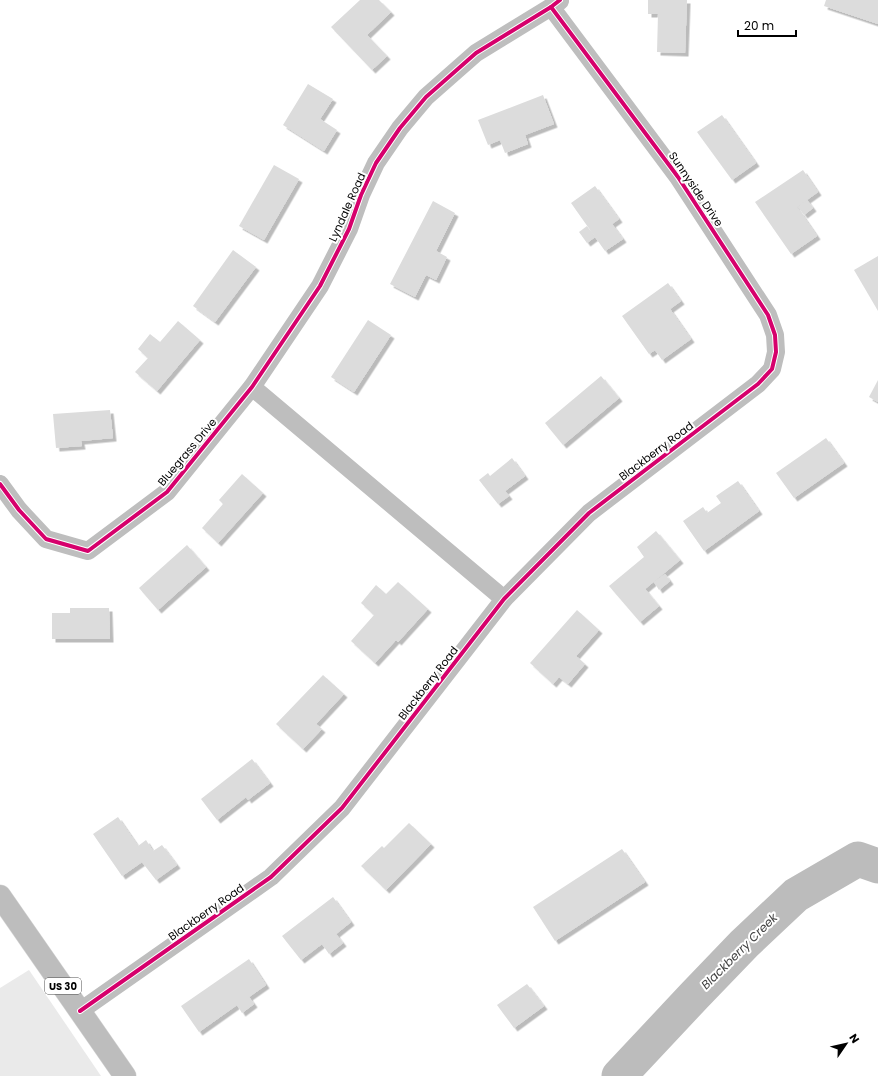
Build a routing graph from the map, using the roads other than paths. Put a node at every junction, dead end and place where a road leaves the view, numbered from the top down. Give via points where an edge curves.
1 (556, 4) edge
2 (776, 352) joint
3 (252, 387) junction
4 (0, 484) edge
5 (504, 600) junction
6 (0, 896) edge
7 (80, 1011) junction
8 (125, 1076) edge

1 - 2 street, Sunnyside Drive via 678,177 768,315 775,335
1 - 3 street, Lyndale Road via 476,53 426,97 400,128 376,163 349,229 320,286
2 - 5 street, Blackberry Road via 772,369 758,384 589,513
3 - 4 street, Bluegrass Drive via 167,492 88,551 46,539 18,510
3 - 5 street
5 - 7 street, Blackberry Road via 342,808 271,877
6 - 7 main road, US 30
7 - 8 main road, US 30

